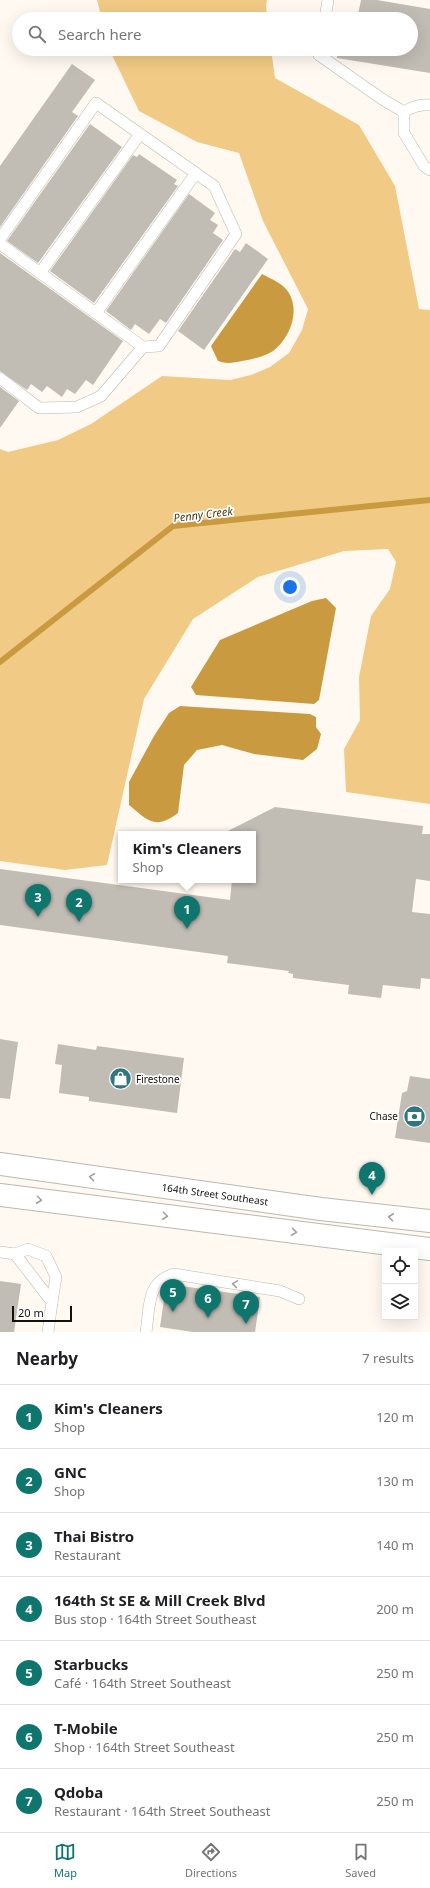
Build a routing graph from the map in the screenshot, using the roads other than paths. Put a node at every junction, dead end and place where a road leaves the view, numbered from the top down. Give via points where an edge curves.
1 (328, 0) edge
2 (326, 12) edge
3 (320, 56) edge
4 (430, 106) edge
5 (404, 112) junction
6 (140, 134) junction
7 (430, 170) edge
8 (196, 173) junction
9 (0, 239) edge
10 (0, 244) edge
11 (40, 274) junction
12 (96, 313) junction
13 (143, 348) junction
14 (0, 378) edge
15 (0, 1164) edge
16 (0, 1195) edge
17 (430, 1221) edge
18 (430, 1249) edge
19 (0, 1252) edge
20 (15, 1254) junction
21 (300, 1299) dead end
22 (52, 1302) junction
23 (48, 1332) edge
24 (146, 1332) edge

1 - 2 lane
3 - 5 lane
4 - 5 lane via 424,104
5 - 7 lane via 404,133 424,166
6 - 8 lane
6 - 9 lane via 96,103
6 - 11 lane
8 - 12 lane
8 - 13 lane via 214,186 236,234 159,346
10 - 11 lane
11 - 12 lane
12 - 13 lane
13 - 14 lane via 100,396 77,407 39,408
17 -> 15 main road, 164th Street Southeast via 321,1209
16 -> 18 main road
19 - 20 lane
20 - 22 lane
20 - 22 lane via 28,1249 46,1256 56,1277
21 -> 24 lane via 280,1291 174,1274 164,1277 152,1291
22 - 23 lane

